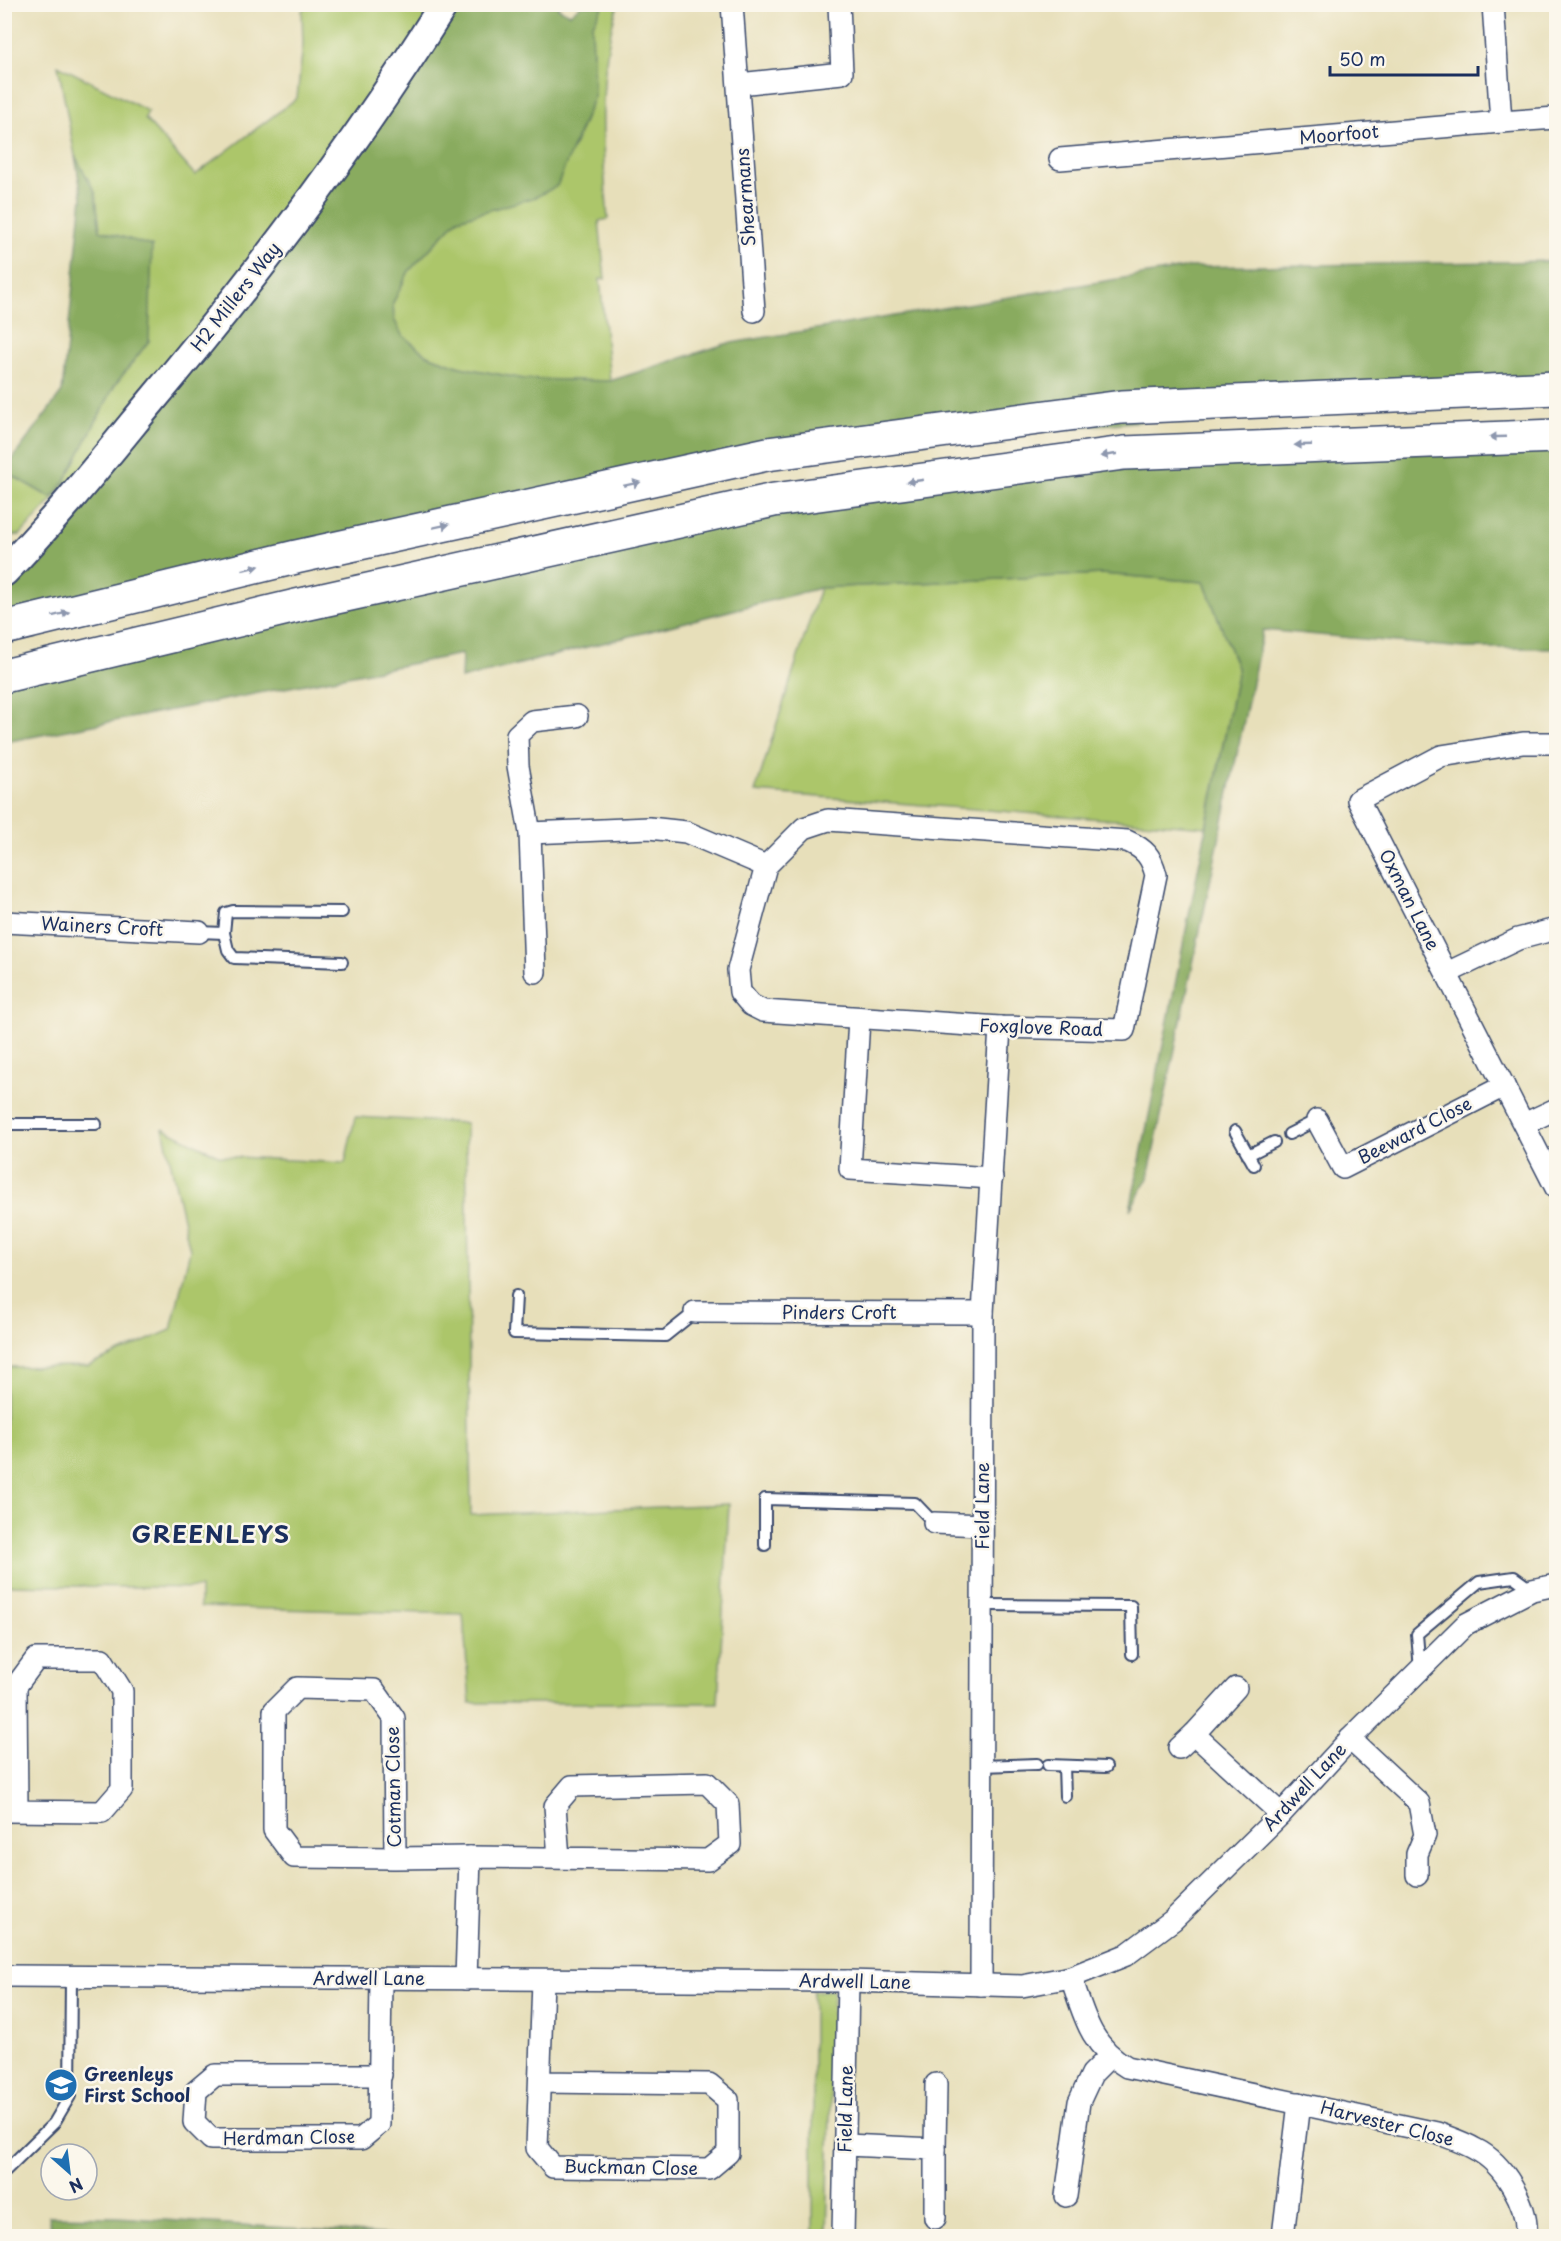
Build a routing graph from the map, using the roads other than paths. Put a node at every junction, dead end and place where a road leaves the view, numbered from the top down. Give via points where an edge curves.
1 (444, 4) edge
2 (732, 4) edge
3 (839, 4) edge
4 (1493, 4) edge
5 (739, 84) junction
6 (1557, 117) edge
7 (1501, 122) junction
8 (1060, 159) dead end
9 (754, 310) dead end
10 (1557, 388) edge
11 (1557, 436) edge
12 (4, 572) edge
13 (4, 628) edge
14 (4, 676) edge
15 (577, 716) dead end
16 (1557, 743) edge
17 (530, 833) junction
18 (766, 866) junction
19 (342, 912) dead end
20 (4, 922) edge
21 (1557, 929) edge
22 (199, 932) joint
23 (224, 933) junction
24 (342, 962) dead end
25 (535, 972) dead end
26 (1447, 973) junction
27 (859, 1019) junction
28 (1000, 1027) junction
29 (1504, 1086) junction
30 (1557, 1109) edge
31 (1317, 1120) joint
32 (4, 1124) edge
33 (96, 1124) dead end
34 (1524, 1124) junction
35 (1235, 1131) dead end
36 (1289, 1134) dead end
37 (1274, 1142) dead end
38 (1248, 1155) junction
39 (1254, 1166) dead end
40 (992, 1178) junction
41 (1557, 1188) edge
42 (516, 1296) dead end
43 (695, 1312) joint
44 (983, 1313) junction
45 (934, 1523) joint
46 (982, 1525) junction
47 (765, 1545) dead end
48 (1557, 1585) edge
49 (1532, 1590) junction
50 (983, 1605) junction
51 (1132, 1654) dead end
52 (1420, 1670) junction
53 (1236, 1688) dead end
54 (1350, 1739) junction
55 (982, 1766) junction
56 (1064, 1766) junction
57 (1106, 1767) dead end
58 (1065, 1796) dead end
59 (11, 1811) edge
60 (1281, 1814) junction
61 (470, 1857) junction
62 (395, 1858) junction
63 (559, 1858) junction
64 (1417, 1875) dead end
65 (4, 1976) edge
66 (71, 1976) junction
67 (1071, 1977) junction
68 (466, 1979) junction
69 (381, 1980) junction
70 (543, 1981) junction
71 (848, 1981) junction
72 (981, 1985) junction
73 (1109, 2057) junction
74 (381, 2075) junction
75 (540, 2082) junction
76 (936, 2084) dead end
77 (1299, 2103) junction
78 (846, 2145) junction
79 (935, 2149) junction
80 (4, 2172) edge
81 (1066, 2196) dead end
82 (934, 2218) dead end
83 (843, 2236) edge
84 (1283, 2236) edge
85 (1526, 2236) edge

1 - 12 street, H2 Millers Way via 294,223 201,342
2 - 5 street, Shearmans
3 - 5 street via 842,73
4 - 7 street
5 - 9 street, Shearmans
6 - 7 street, Moorfoot
7 - 8 street, Moorfoot
13 -> 10 highway via 296,557 767,454 1122,407
11 -> 14 highway via 1124,453 774,500 296,606
15 - 17 street via 532,721 518,735 518,766
16 - 26 street, Oxman Lane via 1523,743 1441,756 1358,800
17 - 18 street via 649,828 686,832
17 - 25 street
18 - 27 street, Foxglove Road via 738,970 740,992 751,1005 763,1011
18 - 28 street, Foxglove Road via 804,828 828,820 1127,841 1143,848 1152,858 1156,875 1124,1030
19 - 23 lane via 233,910 226,913
20 - 22 street, Wainers Croft
21 - 26 street via 1518,939
22 - 23 lane
23 - 24 lane via 234,958
26 - 29 street, Oxman Lane
27 - 28 street, Foxglove Road
27 - 40 street via 850,1169
28 - 40 street, Field Lane
29 - 31 street, Beeward Close via 1344,1168
29 - 34 street, Oxman Lane
30 - 34 street
31 - 36 lane
32 - 33 lane
34 - 41 street, Oxman Lane
35 - 38 lane
37 - 38 lane
38 - 39 lane
40 - 44 street, Field Lane
42 - 43 lane via 514,1333 665,1336
43 - 44 street, Pinders Croft
44 - 46 street, Field Lane
45 - 46 street
45 - 47 lane via 915,1503 765,1499
46 - 50 street, Field Lane
48 - 49 street, Ardwell Lane
49 - 52 street, Ardwell Lane via 1466,1624
49 - 52 lane via 1514,1577 1479,1582 1417,1634
50 - 51 lane via 1131,1606
50 - 55 street, Field Lane
52 - 54 street, Ardwell Lane
53 - 60 street via 1186,1741
54 - 60 street, Ardwell Lane
54 - 64 street via 1419,1803 1425,1835 1417,1854
55 - 56 lane
55 - 72 street, Field Lane
56 - 57 lane
56 - 58 lane
59 - 59 street via 102,1812 122,1789 122,1691 102,1659 36,1659 16,1686
60 - 67 street, Ardwell Lane via 1173,1920 1126,1955
61 - 62 street, Cotman Close
61 - 63 street, Cotman Close
61 - 68 street
62 - 62 street, Cotman Close via 294,1857 274,1830 274,1711 297,1688 375,1690 394,1718
63 - 63 street, Cotman Close via 708,1860 730,1844 728,1804 707,1783 572,1785 555,1806
65 - 66 street, Ardwell Lane
66 - 69 street, Ardwell Lane
66 - 80 lane via 70,2096 54,2123
67 - 72 street, Ardwell Lane via 1022,1986
67 - 73 street via 1087,2026
68 - 69 street, Ardwell Lane
68 - 70 street, Ardwell Lane
69 - 74 street, Herdman Close
70 - 71 street, Ardwell Lane
70 - 75 street, Buckman Close
71 - 72 street, Ardwell Lane
71 - 78 street, Field Lane
73 - 77 street, Harvester Close via 1127,2067
73 - 81 street via 1092,2074 1080,2102
74 - 74 street, Herdman Close via 380,2124 361,2139 211,2139 194,2122 196,2091 216,2075
75 - 75 street, Buckman Close via 537,2148 553,2167 709,2169 728,2153 728,2100 709,2084
76 - 79 street
77 - 84 street, Harvester Close
77 - 85 street, Harvester Close via 1437,2133 1478,2150 1510,2180 1527,2220
78 - 79 street
78 - 83 street, Field Lane
79 - 82 street

